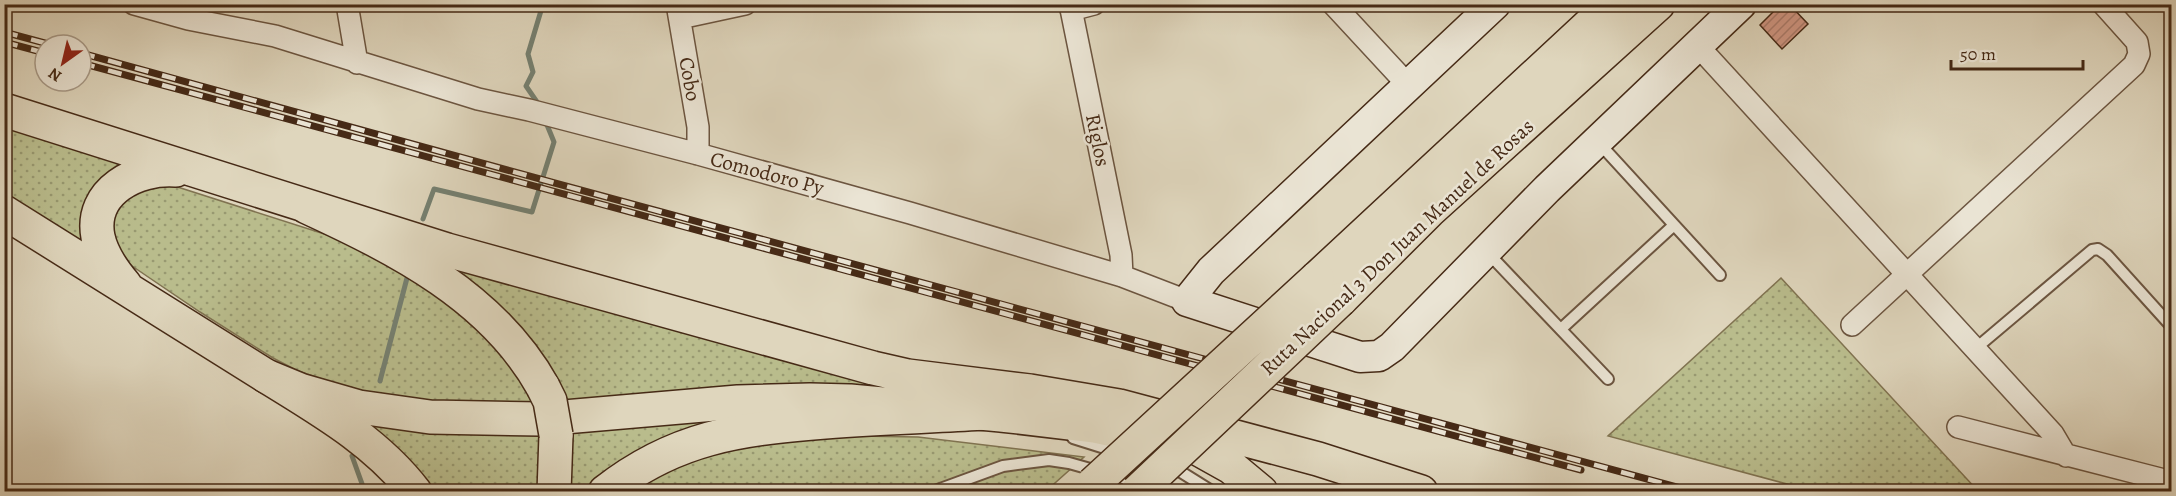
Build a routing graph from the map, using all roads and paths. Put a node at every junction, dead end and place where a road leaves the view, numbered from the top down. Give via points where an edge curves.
1 (134, 4) edge
2 (347, 4) edge
3 (745, 4) edge
4 (1094, 4) edge
5 (1333, 4) edge
6 (1495, 4) edge
7 (1612, 4) edge
8 (1658, 4) edge
9 (1741, 4) edge
10 (2103, 4) edge
11 (1070, 7) edge
12 (678, 11) edge
13 (1698, 46) junction
14 (357, 63) junction
15 (1408, 85) junction
16 (4, 110) edge
17 (1597, 141) junction
18 (698, 154) junction
19 (202, 173) junction
20 (307, 207) junction
21 (4, 212) edge
22 (1674, 225) junction
23 (1485, 251) junction
24 (1907, 273) junction
25 (1720, 275) dead end
26 (1122, 276) junction
27 (131, 293) junction
28 (1187, 301) junction
29 (1852, 325) dead end
30 (2172, 327) edge
31 (1561, 329) junction
32 (1975, 349) junction
33 (266, 376) junction
34 (1608, 379) dead end
35 (994, 414) junction
36 (1958, 427) dead end
37 (2066, 456) junction
38 (2172, 482) edge
39 (1089, 488) edge
40 (416, 492) edge
41 (554, 492) edge
42 (606, 492) edge
43 (932, 492) edge
44 (1137, 492) edge
45 (1172, 492) edge
46 (1213, 492) edge
47 (1261, 492) edge
48 (1350, 492) edge
49 (1386, 492) edge
50 (1421, 492) edge

1 - 14 street, Comodoro Py via 275,36
2 - 14 street
3 - 12 street
4 - 11 street
5 - 15 street
6 - 15 street
7 - 39 main road, Ruta Nacional 3 Don Juan Manuel de Rosas, bridge
8 - 44 main road, Ruta Nacional 3 Don Juan Manuel de Rosas, bridge via 1429,211
9 - 13 street
10 - 24 street via 2137,42 2139,54 2134,65
11 - 26 street, Riglos via 1122,255
12 - 18 street, Cobo via 698,127
13 - 17 street
13 - 24 street
14 - 18 street, Comodoro Py via 478,99
15 - 28 street via 1211,271
16 - 19 main road
17 - 22 lane
17 - 23 street
18 - 26 street, Comodoro Py
19 - 20 main road
19 - 27 main road via 147,171 130,177 106,197 97,223 98,237 104,255
20 - 41 main road, bridge via 394,250 436,276 472,302 516,345 550,401 556,435
20 - 50 main road via 447,250 873,368 1119,406 1318,459
21 - 27 main road
22 - 25 lane
22 - 31 lane
23 - 28 street, Comodoro Py via 1379,356 1360,357
23 - 31 lane
24 - 29 street
24 - 32 street
26 - 28 street, Comodoro Py
27 - 33 main road
30 - 32 lane via 2098,249 2092,250
31 - 34 lane
32 - 37 street via 2053,434
33 - 35 main road via 359,407 441,418 540,419 738,402 810,400
33 - 40 main road via 363,440
35 - 42 main road via 828,422 729,433 648,462
35 - 46 lane via 1181,472
35 - 47 main road via 1095,426 1197,448 1232,467
36 - 37 street
37 - 38 street
43 - 45 lane via 1003,466 1049,460
48 - 49 main road via 1367,488

